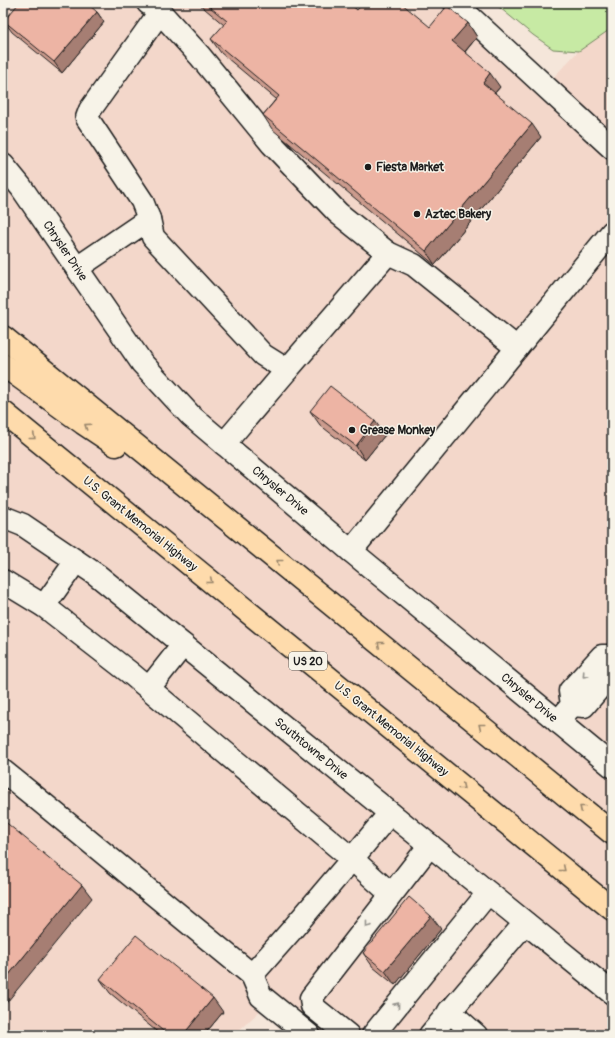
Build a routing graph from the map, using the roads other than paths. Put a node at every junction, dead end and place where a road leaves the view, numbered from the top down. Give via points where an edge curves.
1 (455, 3) edge
2 (154, 8) edge
3 (612, 148) edge
4 (3, 165) edge
5 (149, 219) junction
6 (612, 232) edge
7 (388, 254) junction
8 (77, 268) junction
9 (3, 337) edge
10 (517, 348) junction
11 (3, 365) edge
12 (287, 370) junction
13 (3, 412) edge
14 (224, 444) junction
15 (214, 509) junction
16 (3, 517) edge
17 (351, 551) junction
18 (76, 561) junction
19 (3, 582) edge
20 (44, 606) junction
21 (183, 645) junction
22 (612, 656) edge
23 (612, 673) edge
24 (148, 688) junction
25 (572, 705) junction
26 (558, 722) junction
27 (612, 766) edge
28 (3, 772) edge
29 (390, 813) junction
30 (612, 833) edge
31 (430, 846) junction
32 (352, 859) junction
33 (488, 893) junction
34 (392, 894) junction
35 (612, 909) edge
36 (525, 923) junction
37 (252, 975) junction
38 (612, 993) edge
39 (449, 1011) junction
40 (309, 1035) edge
41 (348, 1035) edge
42 (373, 1035) edge
43 (430, 1035) edge
44 (476, 1035) edge

1 - 3 street
2 - 5 street via 87,118 142,201
2 - 7 street via 200,56 272,144 338,213
4 - 8 street, Chrysler Drive via 21,186
5 - 8 street
5 - 12 street via 153,237 263,355
6 - 10 street
7 - 10 street via 414,265
7 - 12 street
8 - 14 street, Chrysler Drive via 142,363 191,416
9 - 15 main road
10 - 17 street
15 -> 11 main road via 83,423
12 - 14 street
13 -> 35 main road, U.S. Grant Memorial Highway / US 20
14 - 17 street, Chrysler Drive
30 -> 15 main road
16 - 18 street, Southtowne Drive via 23,525
17 - 26 street, Chrysler Drive
18 - 20 street
18 - 21 street, Southtowne Drive
19 - 20 street
20 - 24 street
21 - 24 street
21 - 29 street, Southtowne Drive
22 -> 25 street via 602,656 570,691
23 - 25 street via 584,706
24 - 32 street
25 - 26 street
26 - 27 street, Chrysler Drive
28 - 37 street
29 - 31 street, Southtowne Drive
29 - 32 street
31 - 33 street, Southtowne Drive
31 - 34 street
32 - 34 street
32 - 37 street
33 - 36 street, Southtowne Drive
42 -> 33 street
34 -> 41 street via 311,998 312,1006
36 - 38 street, Southtowne Drive
36 - 39 street
37 - 40 street via 261,996
39 - 43 street
39 - 44 street

